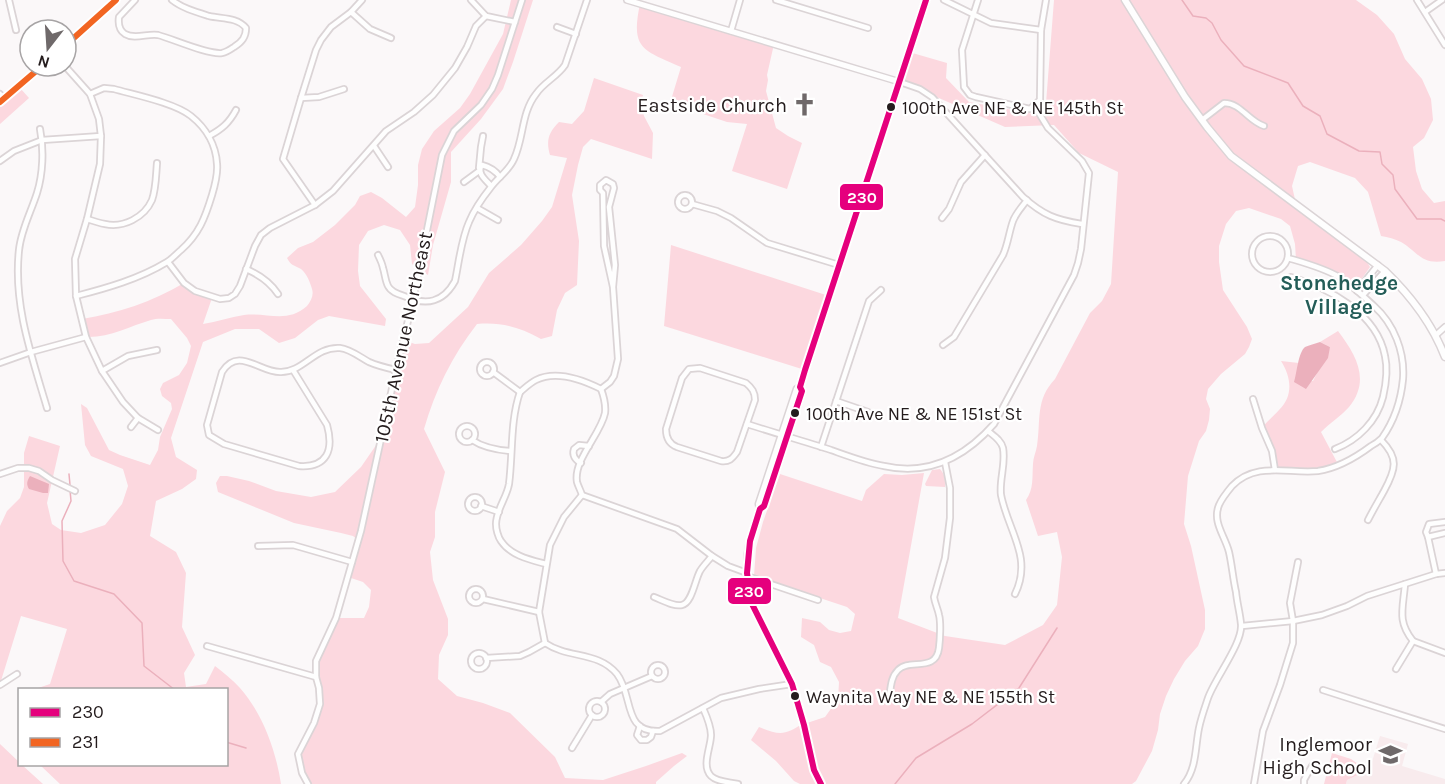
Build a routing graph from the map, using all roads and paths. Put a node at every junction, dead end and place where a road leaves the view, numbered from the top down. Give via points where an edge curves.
1 (9, 0) edge
2 (116, 0) edge
3 (135, 0) edge
4 (172, 0) edge
5 (362, 0) edge
6 (471, 0) edge
7 (522, 0) edge
8 (587, 0) edge
9 (627, 0) edge
10 (740, 0) edge
11 (776, 0) edge
12 (926, 0) edge
13 (944, 0) edge
14 (978, 0) edge
15 (1046, 0) edge
16 (1125, 0) edge
17 (1416, 0) edge
18 (1442, 0) edge
19 (109, 6) junction
20 (351, 12) junction
21 (1425, 12) junction
22 (120, 15) junction
23 (974, 15) junction
24 (486, 16) junction
25 (514, 22) junction
26 (557, 27) dead end
27 (868, 28) dead end
28 (16, 30) dead end
29 (1041, 30) junction
30 (731, 32) junction
31 (78, 34) edge
32 (576, 34) junction
33 (391, 38) dead end
34 (1445, 45) edge
35 (27, 78) edge
36 (76, 78) edge
37 (900, 82) junction
38 (344, 89) dead end
39 (90, 94) junction
40 (1, 98) edge
41 (301, 98) junction
42 (1034, 105) junction
43 (236, 110) dead end
44 (1202, 120) junction
45 (1264, 126) dead end
46 (40, 129) dead end
47 (101, 136) junction
48 (209, 136) junction
49 (483, 136) dead end
50 (42, 140) junction
51 (374, 146) junction
52 (985, 155) junction
53 (0, 161) edge
54 (157, 163) dead end
55 (388, 166) dead end
56 (479, 170) junction
57 (500, 177) junction
58 (464, 182) dead end
59 (491, 186) junction
60 (1027, 200) junction
61 (692, 204) dead end
62 (315, 205) junction
63 (477, 208) junction
64 (942, 218) dead end
65 (87, 219) junction
66 (498, 220) dead end
67 (1082, 224) junction
68 (378, 255) dead end
69 (1288, 258) junction
70 (168, 262) junction
71 (839, 265) junction
72 (1378, 265) junction
73 (246, 269) junction
74 (1385, 271) junction
75 (1291, 277) dead end
76 (613, 287) junction
77 (881, 291) dead end
78 (1360, 293) junction
79 (279, 294) dead end
80 (76, 296) junction
81 (413, 300) junction
82 (1351, 305) junction
83 (1445, 327) edge
84 (1436, 335) junction
85 (86, 337) junction
86 (943, 345) dead end
87 (157, 350) dead end
88 (31, 352) junction
89 (1445, 357) edge
90 (0, 363) edge
91 (102, 370) junction
92 (293, 370) junction
93 (396, 370) junction
94 (493, 372) dead end
95 (601, 389) junction
96 (520, 392) junction
97 (1253, 399) dead end
98 (836, 401) junction
99 (47, 408) dead end
100 (868, 412) dead end
101 (138, 418) junction
102 (747, 424) junction
103 (131, 428) dead end
104 (158, 430) dead end
105 (988, 431) junction
106 (784, 435) junction
107 (472, 440) dead end
108 (1381, 440) junction
109 (590, 446) junction
110 (821, 447) junction
111 (1335, 449) dead end
112 (510, 451) junction
113 (945, 462) junction
114 (581, 463) junction
115 (1275, 470) junction
116 (0, 474) edge
117 (75, 491) dead end
118 (582, 495) junction
119 (481, 506) dead end
120 (499, 512) junction
121 (1368, 520) dead end
122 (1445, 522) edge
123 (1445, 533) edge
124 (1428, 537) junction
125 (258, 546) dead end
126 (712, 556) junction
127 (352, 562) junction
128 (1298, 562) dead end
129 (546, 564) junction
130 (1445, 573) edge
131 (1436, 574) junction
132 (747, 575) junction
133 (1405, 585) junction
134 (1015, 594) dead end
135 (654, 597) dead end
136 (483, 599) dead end
137 (818, 600) dead end
138 (539, 612) junction
139 (1293, 621) junction
140 (1242, 626) junction
141 (1413, 641) junction
142 (545, 643) junction
143 (207, 646) dead end
144 (1445, 653) edge
145 (486, 658) dead end
146 (1396, 669) dead end
147 (17, 674) dead end
148 (316, 676) junction
149 (652, 676) dead end
150 (792, 684) junction
151 (0, 685) edge
152 (625, 687) junction
153 (1323, 690) dead end
154 (890, 692) dead end
155 (601, 702) junction
156 (703, 708) junction
157 (592, 715) junction
158 (640, 726) junction
159 (1445, 729) edge
160 (653, 731) junction
161 (572, 748) dead end
162 (1312, 766) dead end
163 (308, 784) edge
164 (738, 784) edge
165 (821, 784) edge
166 (1184, 784) edge
167 (1254, 784) edge
168 (1304, 784) edge

1 - 28 street
2 - 19 main road
3 - 22 street
4 - 22 street via 207,15 241,22 246,28 242,40 220,53 158,35 128,35 121,30
5 - 20 street
6 - 24 street
7 - 25 street, 105th Avenue Northeast
8 - 32 street
9 - 30 street
10 - 30 street
11 - 27 street
12 - 37 main road
13 - 23 street
14 - 23 street
15 - 29 street
16 - 44 main road
17 - 21 street
18 - 21 street
19 - 22 street
19 - 31 main road
20 - 33 street via 370,29
20 - 41 street via 321,40
21 - 34 street
23 - 29 street via 991,23
23 - 42 street via 963,50 966,92 1030,109
24 - 25 street
24 - 51 street via 476,26 455,68 433,95 386,131
25 - 81 street, 105th Avenue Northeast via 492,89 454,131 442,155
26 - 32 street
29 - 42 street via 1040,100
30 - 37 street
32 - 57 street via 565,65 531,102 518,151 508,171
35 - 40 main road
36 - 39 street
37 - 52 street via 926,93
37 - 71 main road
38 - 41 street
39 - 47 street
39 - 48 street via 104,88 114,89 178,108 196,120
41 - 62 street via 283,159
42 - 67 street via 1048,128 1089,173
43 - 48 street via 226,126
44 - 45 street via 1226,102
44 - 72 main road via 1231,156
46 - 50 street
47 - 50 street
47 - 65 street via 100,164
48 - 70 street via 217,172 206,215 190,242
49 - 56 street
50 - 53 street
50 - 88 street via 41,177 21,239 18,274 21,315
51 - 55 street
51 - 62 street
52 - 60 street
52 - 64 street via 961,182
54 - 65 street via 152,201 138,217 116,225
56 - 57 street via 482,165 488,166
56 - 58 street
56 - 59 street
57 - 59 street
59 - 63 street
60 - 67 street via 1056,219
60 - 86 street via 1013,220 996,265 954,337
61 - 71 street via 731,218 767,243
62 - 73 street via 261,235
63 - 66 street
63 - 81 street via 469,222 450,290 433,301
65 - 80 street via 75,259
67 - 105 street via 1074,275
68 - 81 street via 390,289
69 - 69 street via 1286,244 1274,236 1260,238 1251,249 1254,264 1265,272 1279,270
69 - 78 street via 1338,277
70 - 73 street via 195,291 220,299 236,294
70 - 80 street via 118,285
71 - 106 main road via 800,387 802,391
72 - 74 main road
72 - 78 street
73 - 79 street via 268,281
74 - 78 street
74 - 84 main road via 1403,287
75 - 82 street via 1320,286
76 - 76 street via 615,265 609,207 614,188 606,180 600,190 604,246
76 - 95 street via 618,359 614,376
77 - 98 street via 869,301
78 - 82 street
78 - 108 street via 1386,318 1402,358 1399,404
80 - 85 street
81 - 93 street, 105th Avenue Northeast
82 - 111 street via 1382,345 1386,380 1371,422 1355,439
83 - 84 street
84 - 89 main road
85 - 88 street
85 - 91 street
87 - 91 street via 128,356
88 - 90 street
88 - 99 street
91 - 101 street
92 - 92 street via 330,433 329,450 321,462 299,466 224,444 209,435 207,425 222,372 230,362 247,361 282,373
92 - 93 street via 317,353 342,348
93 - 127 street, 105th Avenue Northeast
94 - 96 street
95 - 96 street via 580,380 549,376
95 - 109 street via 606,411
96 - 112 street
97 - 115 street
98 - 100 street
98 - 110 street
101 - 103 street
101 - 104 street
102 - 102 street via 737,452 728,461 677,447 666,437 682,378 689,369 700,368 753,389 755,400
102 - 106 street
105 - 113 street
105 - 134 street via 1003,448 1002,496 1022,565 1021,583
106 - 110 street
106 - 132 main road via 759,504
107 - 112 street
108 - 115 street via 1339,466 1315,471
108 - 121 street via 1395,466
109 - 114 street
109 - 114 street via 574,449 573,455
110 - 113 street via 886,467 915,468
112 - 120 street via 508,486
113 - 154 street via 951,502 945,558 934,597 940,615 939,649 931,662 897,670
114 - 118 street via 577,481
115 - 140 street via 1264,470 1235,483 1217,512
116 - 117 street via 29,468
118 - 126 street via 677,529
118 - 129 street via 555,532
119 - 120 street
120 - 129 street via 496,524 501,541 519,556
122 - 124 street via 1429,525
123 - 124 street
124 - 131 street
125 - 127 street via 293,545
126 - 132 street
126 - 135 street via 699,572 686,603 674,604
127 - 148 street, 105th Avenue Northeast via 336,618 316,661
128 - 139 street via 1290,603
129 - 138 street
130 - 131 street
131 - 133 street
132 - 137 street
132 - 150 main road via 751,602
133 - 139 street via 1322,615
133 - 141 street via 1402,622
136 - 138 street
138 - 142 street
139 - 140 street
139 - 167 street via 1293,643 1263,731
140 - 166 street via 1209,696 1193,769
141 - 144 street
141 - 146 street
142 - 145 street via 520,656
142 - 152 street via 563,652 596,658
143 - 148 street
147 - 151 street
148 - 163 street, 105th Avenue Northeast via 320,704 298,754
149 - 152 street
150 - 156 street via 721,699
150 - 165 main road
152 - 155 street
152 - 158 street via 632,716
153 - 159 street
155 - 157 street via 590,705
155 - 157 street via 603,713
156 - 160 street
156 - 164 street via 711,734 706,768 718,780
157 - 161 street
158 - 160 street
158 - 160 street via 637,735 641,740 647,740
162 - 168 street

